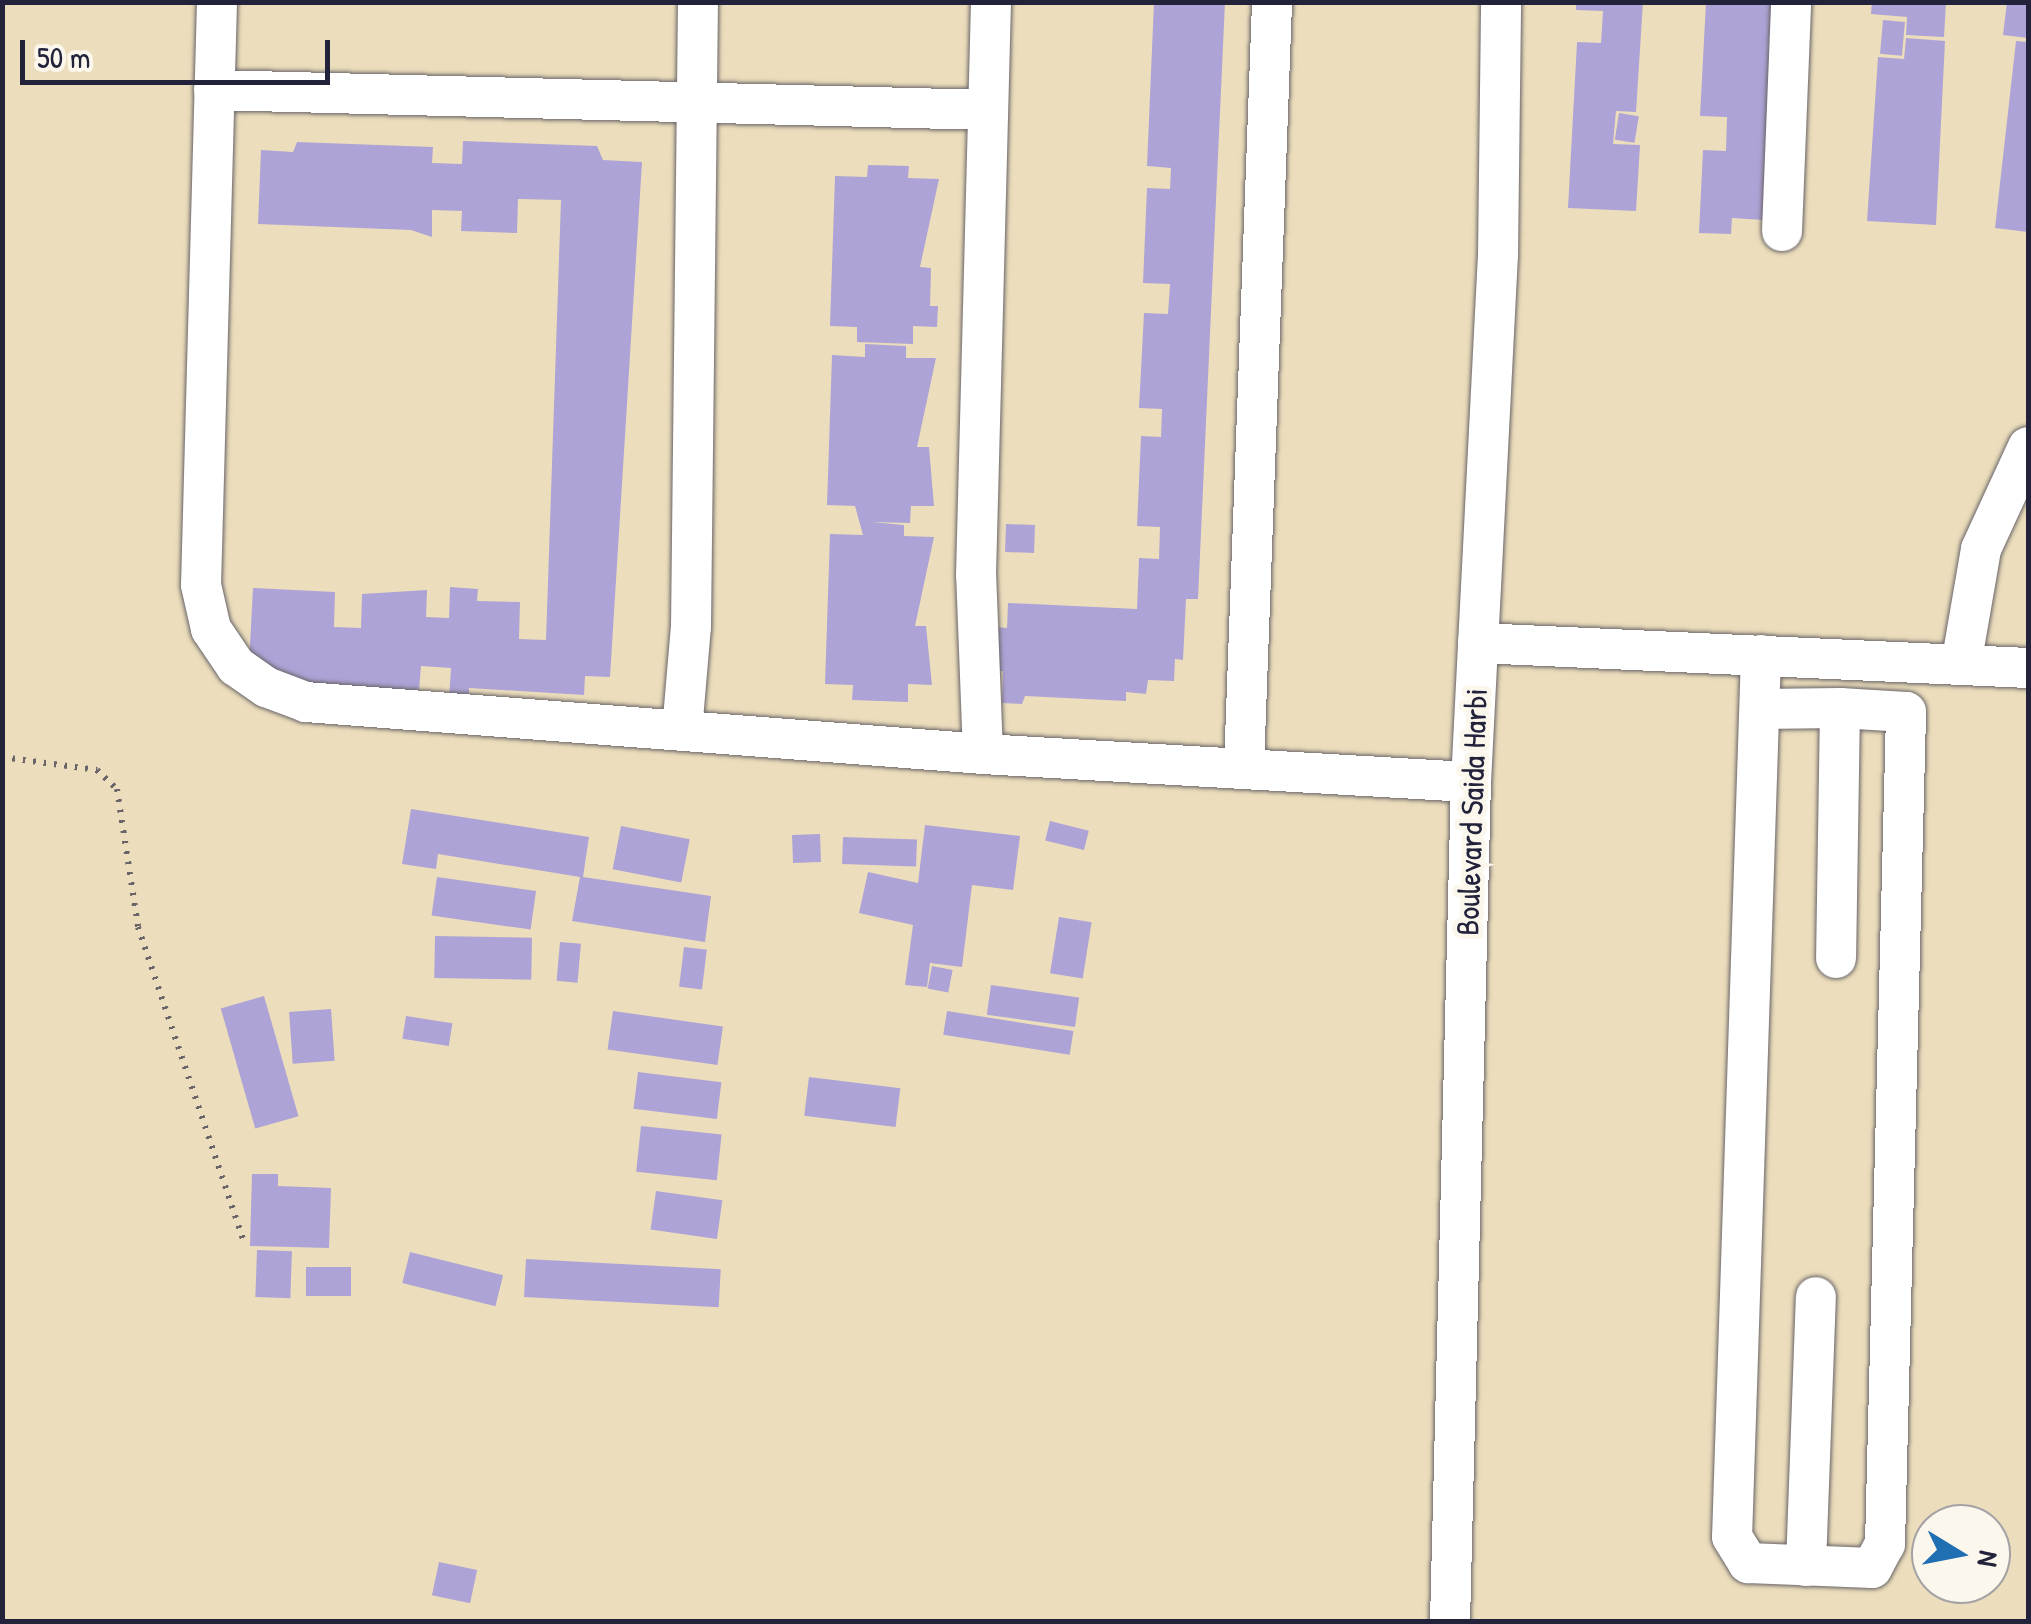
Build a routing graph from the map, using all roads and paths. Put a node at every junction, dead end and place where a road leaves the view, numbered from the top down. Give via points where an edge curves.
1 (217, 2) edge
2 (698, 2) edge
3 (991, 2) edge
4 (1272, 2) edge
5 (1501, 2) edge
6 (1791, 2) edge
7 (214, 90) junction
8 (697, 103) junction
9 (988, 110) junction
10 (1782, 231) dead end
11 (2028, 447) edge
12 (1478, 643) junction
13 (1762, 655) junction
14 (1961, 665) junction
15 (2028, 668) edge
16 (1840, 708) junction
17 (1760, 710) junction
18 (682, 731) junction
19 (983, 754) junction
20 (2, 757) edge
21 (1244, 767) junction
22 (1471, 782) junction
23 (1836, 958) dead end
24 (242, 1238) dead end
25 (1816, 1298) dead end
26 (1806, 1566) junction
27 (1450, 1622) edge

1 - 7 street
2 - 8 street
3 - 9 street
4 - 21 street
5 - 12 street, Boulevard Saida Harbi via 1498,255
6 - 10 street
7 - 8 street
7 - 18 street via 201,586 211,629 236,666 306,702
8 - 9 street
8 - 18 street via 691,627
9 - 19 street via 976,575
11 - 14 street via 1981,549
12 - 13 street
12 - 22 street, Boulevard Saida Harbi
13 - 14 street
13 - 17 street
14 - 15 street
16 - 17 street
16 - 23 street
16 - 26 street via 1906,712 1885,1544 1872,1568
17 - 26 street via 1732,1537 1748,1563
18 - 19 street
19 - 21 street
20 - 24 path via 98,770 117,790 138,927
21 - 22 street
22 - 27 street, Boulevard Saida Harbi
25 - 26 street

